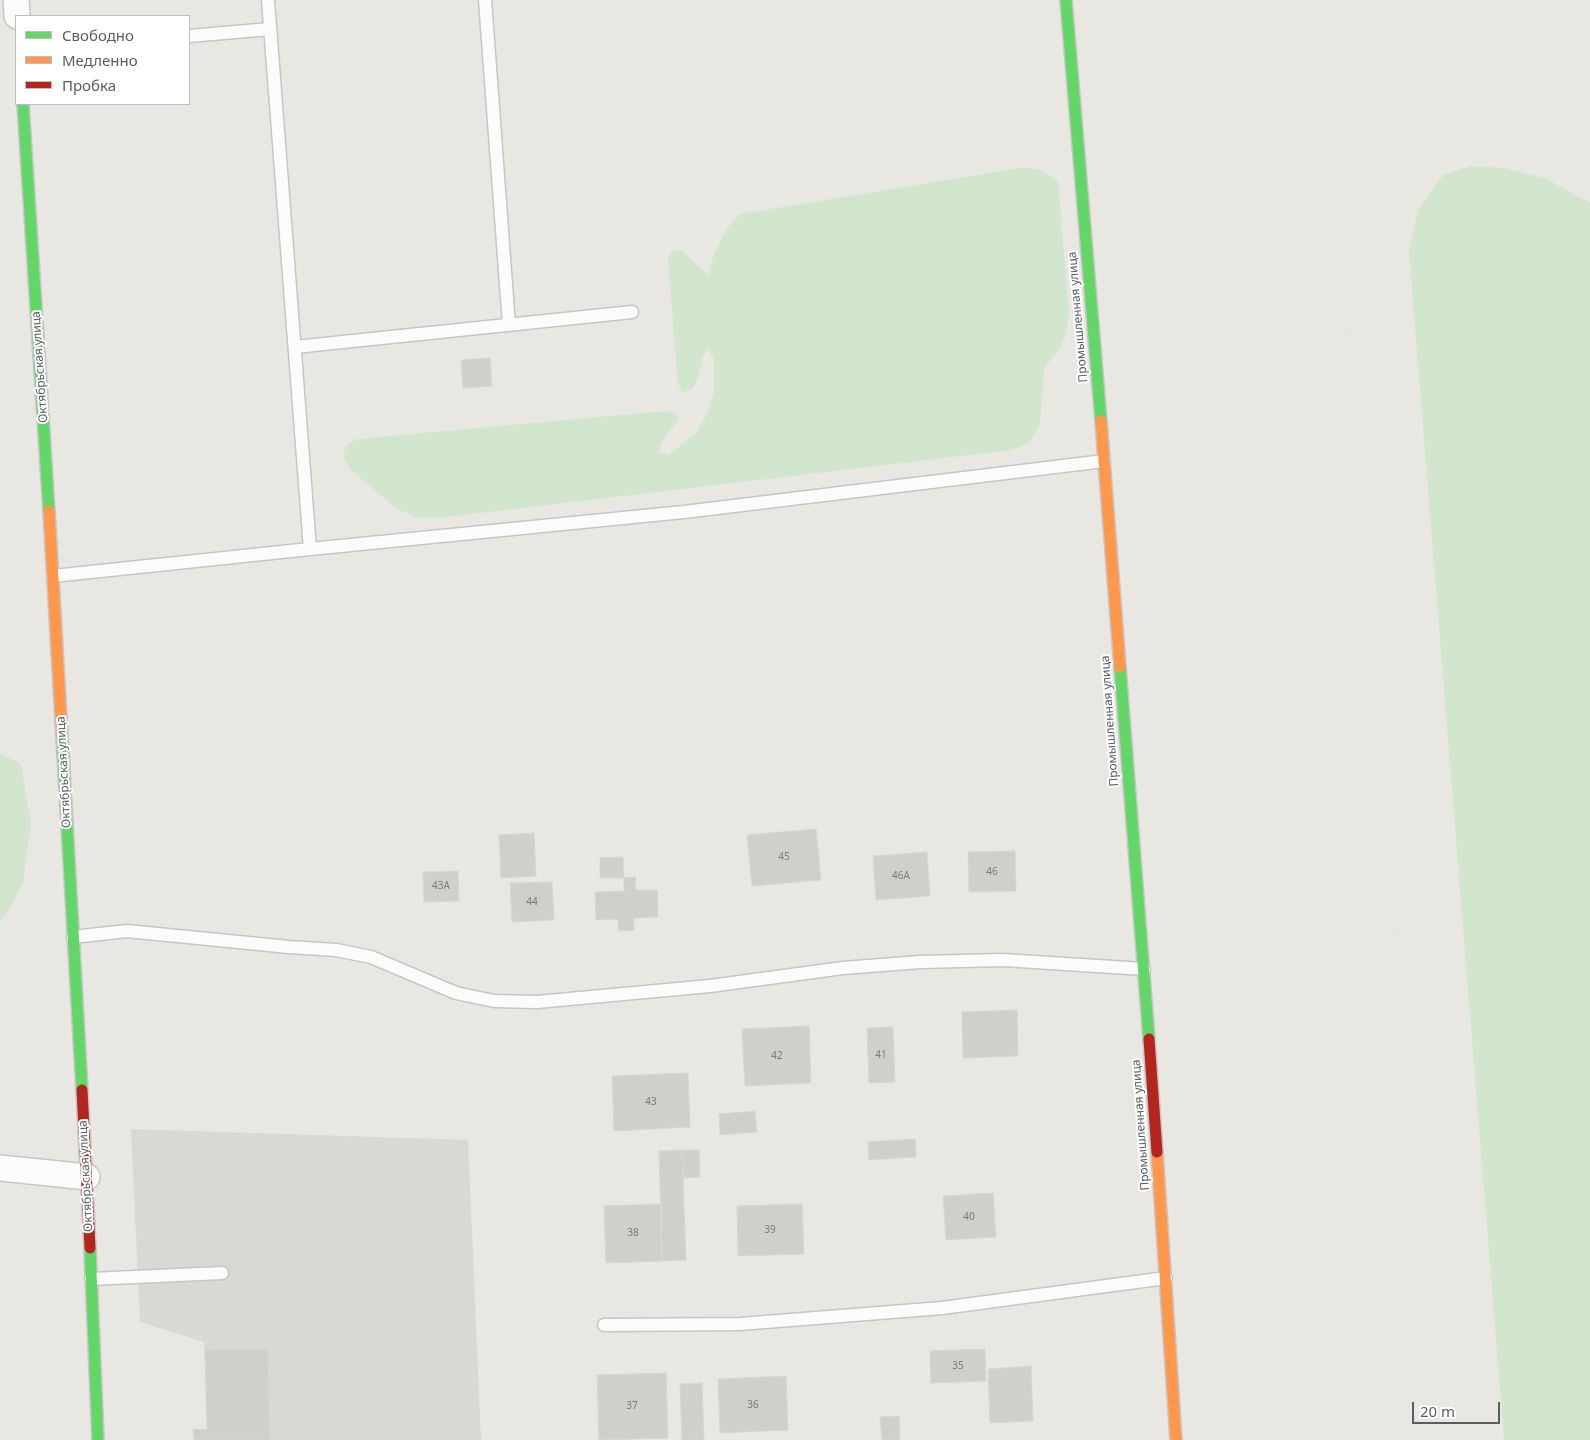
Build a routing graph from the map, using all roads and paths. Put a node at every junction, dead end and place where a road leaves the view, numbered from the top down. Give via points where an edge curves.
1 (16, 0) edge
2 (268, 0) edge
3 (485, 0) edge
4 (1066, 0) edge
5 (18, 15) edge
6 (270, 29) junction
7 (190, 36) edge
8 (23, 105) edge
9 (632, 312) dead end
10 (509, 325) junction
11 (295, 347) junction
12 (1104, 461) junction
13 (310, 549) junction
14 (53, 576) junction
15 (73, 938) junction
16 (1144, 969) junction
17 (0, 1168) edge
18 (87, 1177) junction
19 (222, 1273) dead end
20 (1166, 1278) junction
21 (91, 1279) junction
22 (604, 1326) dead end
23 (98, 1440) edge
24 (1176, 1440) edge

1 - 5 street
2 - 6 lane
3 - 10 lane
4 - 12 street, Промышленная улица
6 - 7 lane
6 - 11 lane
8 - 14 street, Октябрьская улица
9 - 10 lane
10 - 11 lane
11 - 13 lane
12 - 13 lane via 684,512
12 - 16 street, Промышленная улица
13 - 14 lane
14 - 15 street, Октябрьская улица
15 - 16 lane via 127,931 336,950 371,957 456,993 494,1001 537,1002 691,988 843,968 920,962 1003,960
15 - 18 street, Октябрьская улица
16 - 20 street, Промышленная улица
17 - 18 street
18 - 21 street, Октябрьская улица
19 - 21 lane
20 - 22 lane via 942,1308 740,1324
20 - 24 street, Промышленная улица
21 - 23 street, Октябрьская улица

